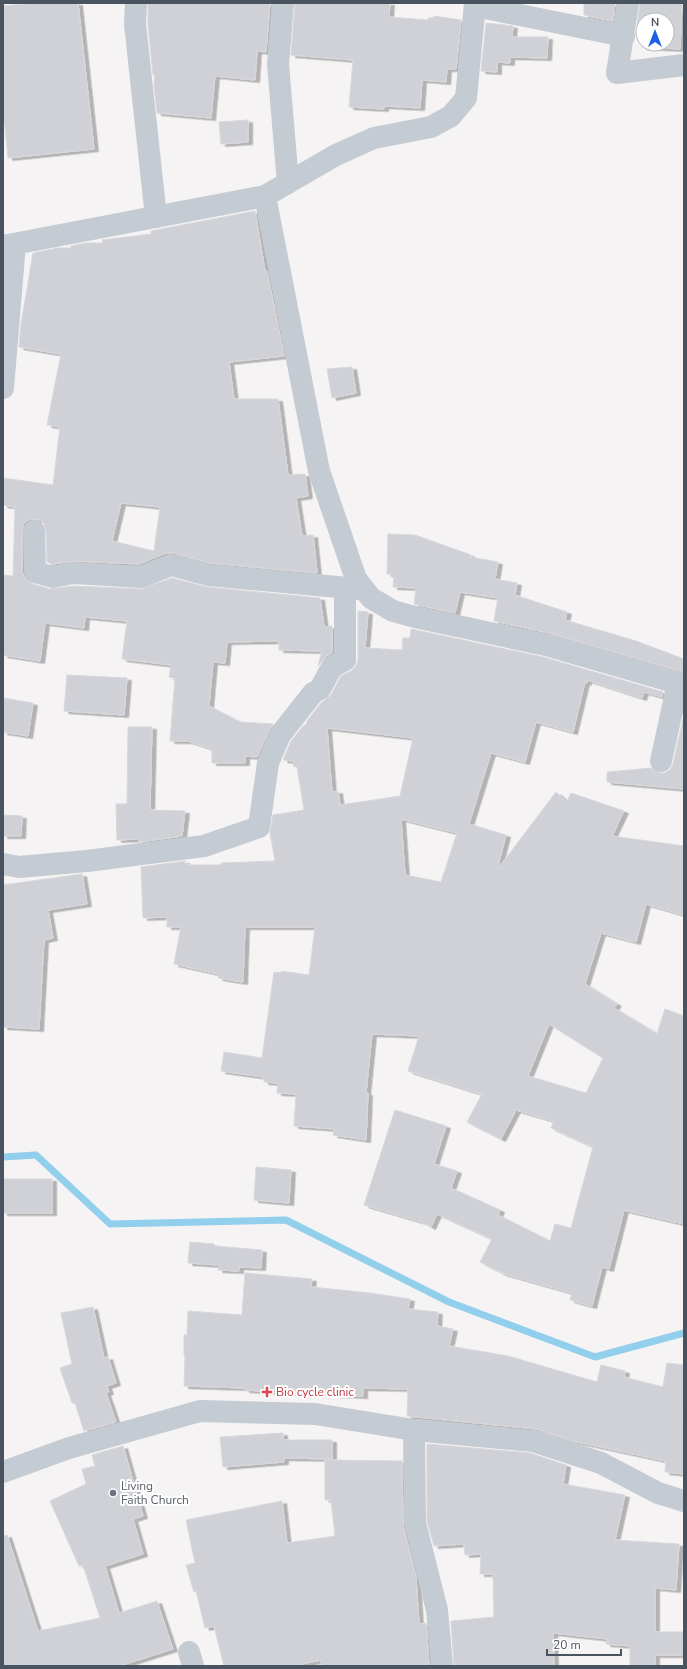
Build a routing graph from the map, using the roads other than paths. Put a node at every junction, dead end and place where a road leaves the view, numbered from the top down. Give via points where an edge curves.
1 (136, 3) edge
2 (284, 3) edge
3 (628, 3) edge
4 (475, 4) edge
5 (624, 36) junction
6 (684, 65) edge
7 (288, 183) junction
8 (265, 196) junction
9 (156, 218) junction
10 (9, 245) edge
11 (3, 388) edge
12 (34, 531) dead end
13 (355, 588) junction
14 (681, 684) edge
15 (661, 761) dead end
16 (3, 864) edge
17 (414, 1430) junction
18 (3, 1472) edge
19 (684, 1501) edge
20 (442, 1666) edge

1 - 9 street via 134,24
2 - 7 street via 278,64
3 - 5 street
4 - 5 street
4 - 7 street via 466,98 451,116 431,126 374,138
5 - 6 street via 617,73
7 - 8 street
8 - 9 street
8 - 13 street via 319,471 356,579
9 - 10 street
10 - 11 street
12 - 13 street via 35,572 53,576 73,573 141,577 171,565 208,575
13 - 14 street via 393,611 546,645
13 - 16 street via 345,660 332,667 319,690 313,693 280,735 268,762 259,827 204,846 87,861 19,867
14 - 15 street
17 - 18 street via 315,1414 200,1411 69,1448
17 - 19 street via 533,1441 601,1463 658,1493
17 - 20 street via 415,1523 437,1610

